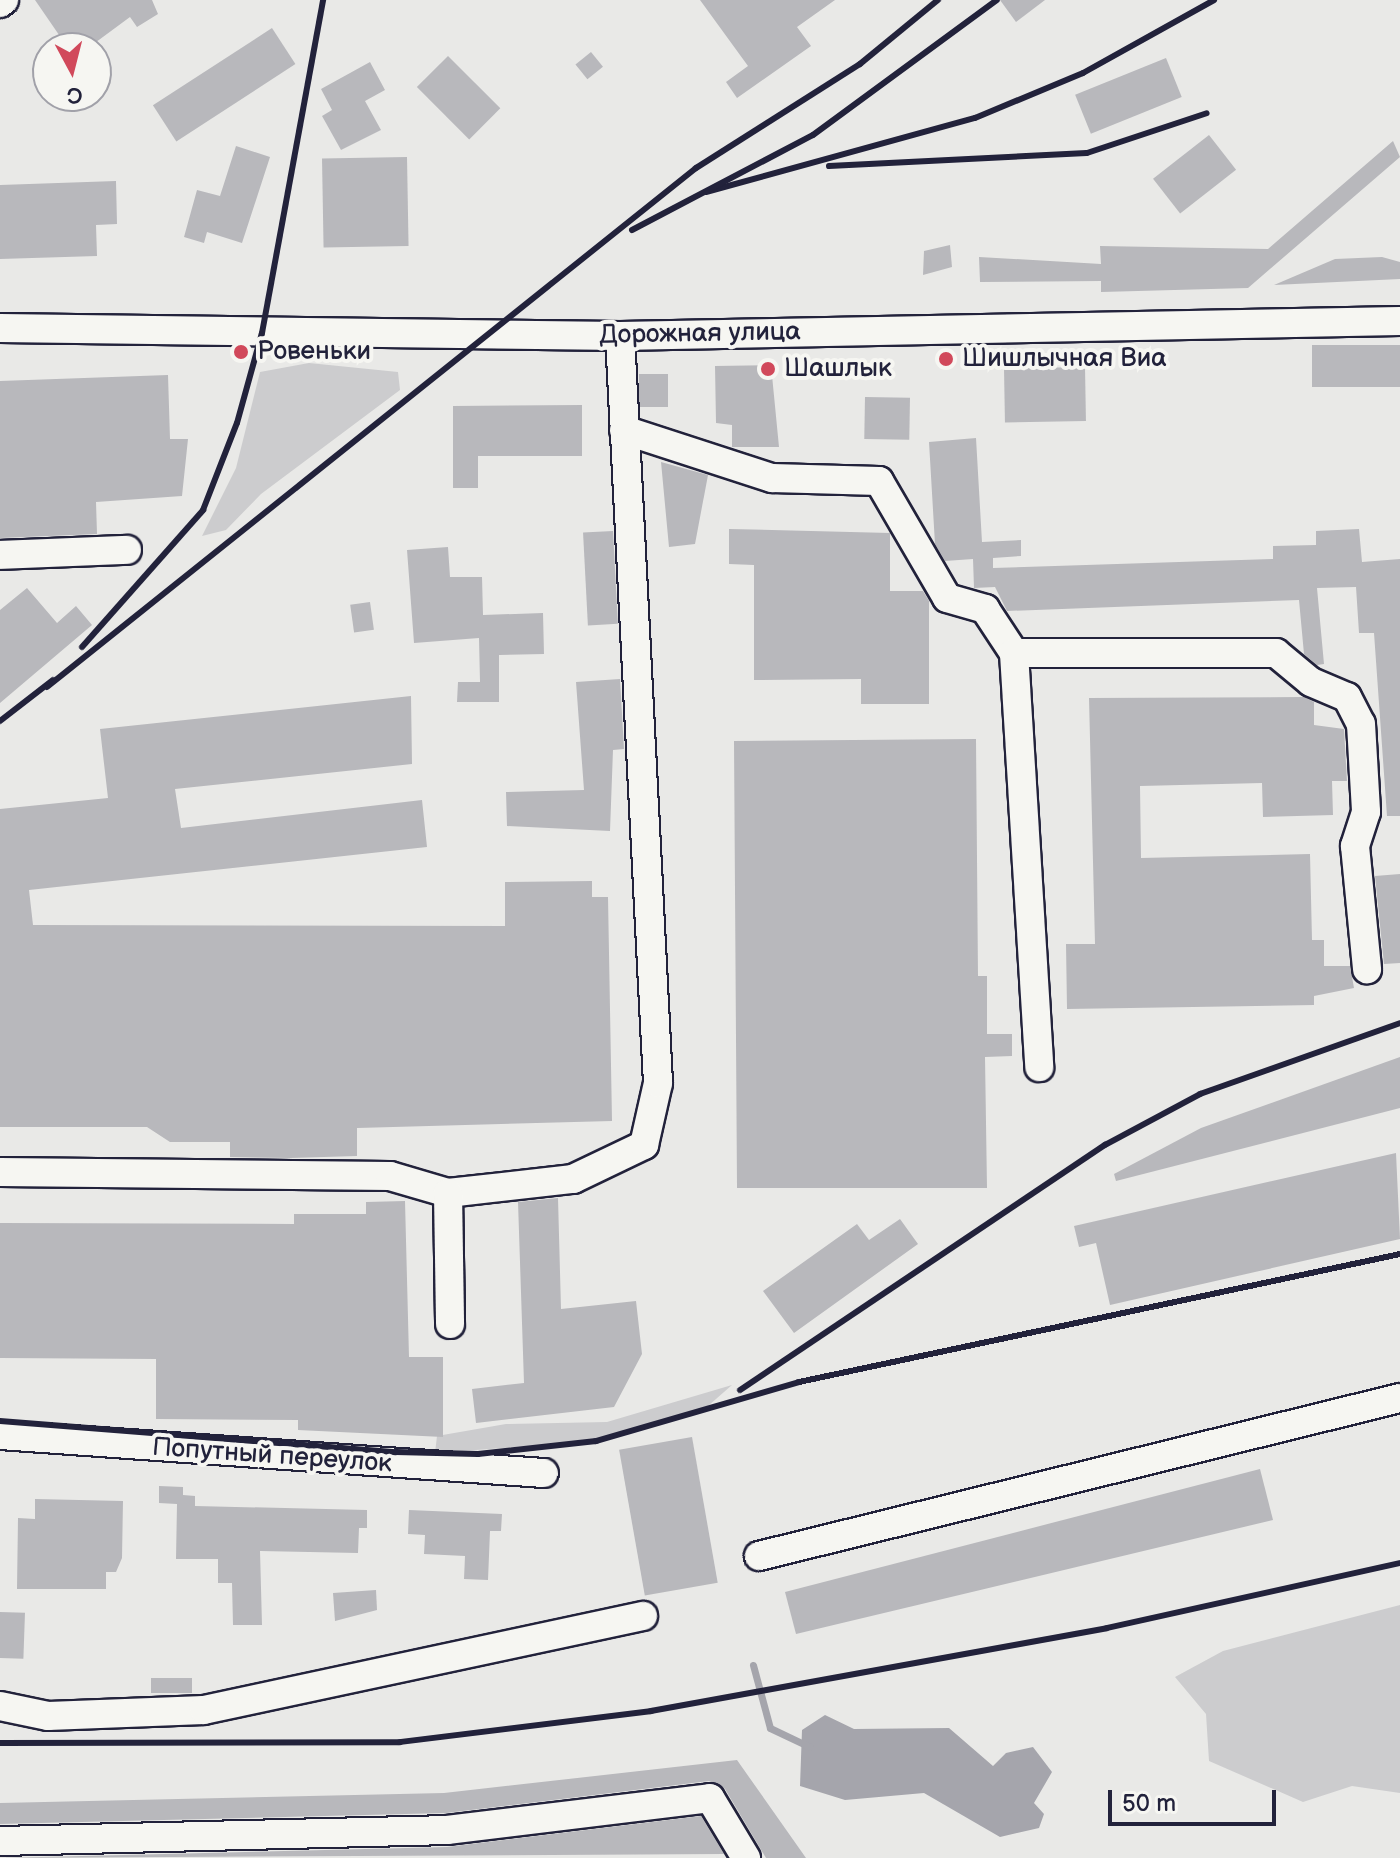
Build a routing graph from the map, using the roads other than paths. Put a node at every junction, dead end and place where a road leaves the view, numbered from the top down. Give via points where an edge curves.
1 (1400, 321) edge
2 (0, 328) edge
3 (620, 336) junction
4 (624, 430) junction
5 (127, 550) dead end
6 (0, 555) edge
7 (1014, 653) junction
8 (1367, 969) dead end
9 (1039, 1067) dead end
10 (0, 1172) edge
11 (448, 1193) junction
12 (450, 1324) dead end
13 (1400, 1398) edge
14 (0, 1435) edge
15 (544, 1473) dead end
16 (759, 1556) dead end
17 (643, 1616) dead end
18 (0, 1706) edge
19 (0, 1841) edge
20 (746, 1858) edge

1 - 3 street, Дорожная улица
2 - 3 street, Дорожная улица
3 - 4 street
4 - 7 street via 772,478 879,481 947,598 985,609
4 - 11 street via 658,1083 644,1145 573,1179
5 - 6 street
7 - 8 street via 1276,653 1311,682 1347,697 1361,724 1366,812 1355,846
7 - 9 street
10 - 11 street via 390,1176
11 - 12 street
13 - 16 street
14 - 15 street, Попутный переулок
17 - 18 street via 204,1710 48,1716
19 - 20 street via 447,1830 710,1798

